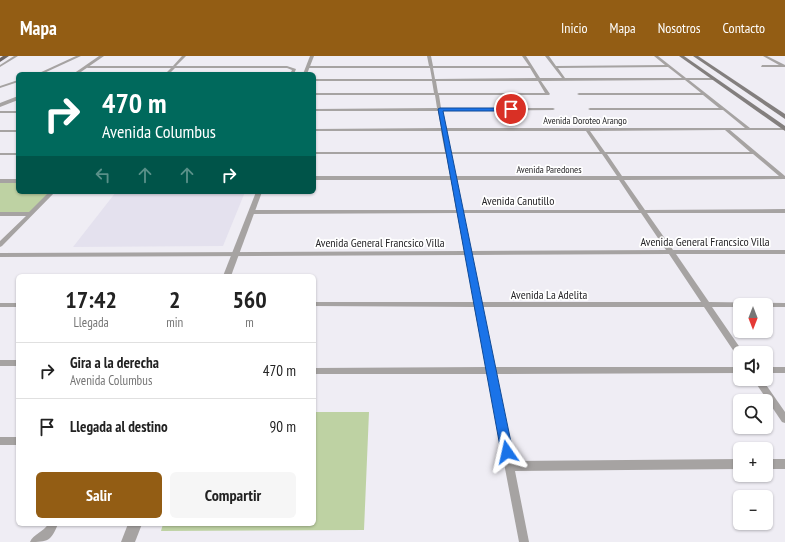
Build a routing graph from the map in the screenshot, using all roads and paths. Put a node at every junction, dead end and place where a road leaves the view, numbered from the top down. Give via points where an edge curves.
1 (6, 56) edge
2 (16, 56) edge
3 (79, 56) edge
4 (102, 56) edge
5 (184, 56) edge
6 (312, 56) edge
7 (429, 56) edge
8 (524, 56) edge
9 (546, 56) edge
10 (656, 56) edge
11 (681, 56) edge
12 (695, 56) edge
13 (765, 56) edge
14 (0, 60) edge
15 (0, 66) edge
16 (669, 66) junction
17 (762, 66) dead end
18 (785, 66) edge
19 (88, 67) junction
20 (173, 67) junction
21 (308, 67) junction
22 (431, 67) junction
23 (531, 67) junction
24 (555, 67) junction
25 (43, 72) edge
26 (79, 72) edge
27 (168, 72) edge
28 (293, 72) edge
29 (306, 72) edge
30 (539, 79) junction
31 (564, 79) junction
32 (685, 79) junction
33 (715, 79) junction
34 (316, 80) edge
35 (434, 80) junction
36 (16, 82) edge
37 (0, 87) edge
38 (316, 94) edge
39 (437, 94) junction
40 (579, 94) dead end
41 (704, 94) junction
42 (736, 94) junction
43 (757, 98) junction
44 (16, 99) edge
45 (0, 105) edge
46 (753, 106) junction
47 (772, 108) junction
48 (440, 109) junction
49 (553, 109) dead end
50 (590, 109) dead end
51 (723, 109) junction
52 (316, 110) edge
53 (0, 112) edge
54 (16, 112) edge
55 (785, 117) edge
56 (587, 129) junction
57 (726, 129) junction
58 (749, 129) junction
59 (785, 129) edge
60 (316, 130) edge
61 (444, 130) junction
62 (0, 131) edge
63 (16, 131) edge
64 (316, 153) edge
65 (449, 153) junction
66 (602, 153) junction
67 (754, 153) junction
68 (0, 154) edge
69 (16, 154) edge
70 (316, 178) edge
71 (454, 178) junction
72 (618, 178) junction
73 (784, 178) edge
74 (0, 181) edge
75 (16, 181) edge
76 (50, 194) edge
77 (258, 194) edge
78 (460, 211) junction
79 (642, 211) junction
80 (785, 211) edge
81 (252, 212) junction
82 (0, 214) edge
83 (31, 214) junction
84 (0, 245) edge
85 (670, 252) junction
86 (785, 252) edge
87 (468, 253) junction
88 (236, 254) junction
89 (0, 255) edge
90 (228, 274) edge
91 (316, 304) edge
92 (0, 305) edge
93 (16, 305) edge
94 (478, 305) junction
95 (705, 305) junction
96 (785, 305) edge
97 (734, 346) edge
98 (0, 363) edge
99 (16, 363) edge
100 (491, 370) junction
101 (733, 370) edge
102 (773, 370) edge
103 (785, 370) edge
104 (316, 371) edge
105 (763, 386) edge
106 (785, 419) edge
107 (0, 441) edge
108 (16, 441) edge
109 (733, 464) edge
110 (773, 464) edge
111 (785, 464) edge
112 (509, 466) junction
113 (52, 526) edge
114 (134, 526) edge
115 (35, 542) edge
116 (128, 542) edge
117 (524, 542) edge

1 - 14 main road
2 - 15 street
3 - 25 street
4 - 19 street
5 - 20 street
6 - 21 street
7 - 22 street
8 - 23 street
9 - 24 street
10 - 16 street
11 - 33 main road
12 - 43 main road
13 - 18 street
16 - 24 street
16 - 32 street
17 - 18 street
19 - 20 street
19 - 26 street
20 - 27 street
20 - 28 street via 287,67 294,69
21 - 22 street
21 - 29 street
22 - 23 street
22 - 35 street
23 - 30 street
24 - 31 street
30 - 31 street
30 - 35 street
30 - 39 street via 548,94
31 - 32 street
32 - 33 street
32 - 41 street
33 - 42 main road
34 - 35 street
35 - 39 street
36 - 37 street
38 - 39 street
39 - 48 street
40 - 41 street
41 - 51 street
42 - 43 main road
42 - 46 main road
43 - 47 main road
44 - 45 street
46 - 47 main road via 761,104
46 - 59 main road
47 - 55 main road
48 - 49 street
48 - 52 street
48 - 61 street
50 - 51 street
51 - 58 street
53 - 54 street
56 - 57 street, Avenida Doroteo Arango
56 - 61 street, Avenida Doroteo Arango
56 - 66 street
57 - 58 street, Avenida Doroteo Arango
57 - 67 street
58 - 59 street, Avenida Doroteo Arango
60 - 61 street, Avenida Doroteo Arango
61 - 65 street
62 - 63 street
64 - 65 street
65 - 66 street
65 - 71 street
66 - 67 street
66 - 72 street
67 - 73 street
68 - 69 street
70 - 71 street, Avenida Paredones
71 - 72 street, Avenida Paredones
71 - 78 street
72 - 73 street, Avenida Paredones
72 - 79 street
74 - 75 street
76 - 83 street
77 - 81 street
78 - 79 street, Avenida Canutillo
78 - 81 street, Avenida Canutillo
78 - 87 street
79 - 80 street, Avenida Canutillo
79 - 85 street
81 - 88 street
82 - 83 street
83 - 84 street
85 - 86 street, Avenida General Francsico Villa
85 - 87 street, Avenida General Francsico Villa
85 - 95 street
87 - 88 street, Avenida General Francsico Villa
87 - 94 street
88 - 89 street, Avenida General Francsico Villa
88 - 90 street
91 - 94 street, Avenida La Adelita
92 - 93 street
94 - 95 street, Avenida La Adelita
94 - 100 street
95 - 96 street, Avenida La Adelita
95 - 97 street
98 - 99 street
100 - 101 street
100 - 104 street
100 - 112 street
102 - 103 street
105 - 106 street
107 - 108 street
109 - 112 street
110 - 111 street
112 - 117 street
113 - 115 street via 50,531
114 - 116 street

